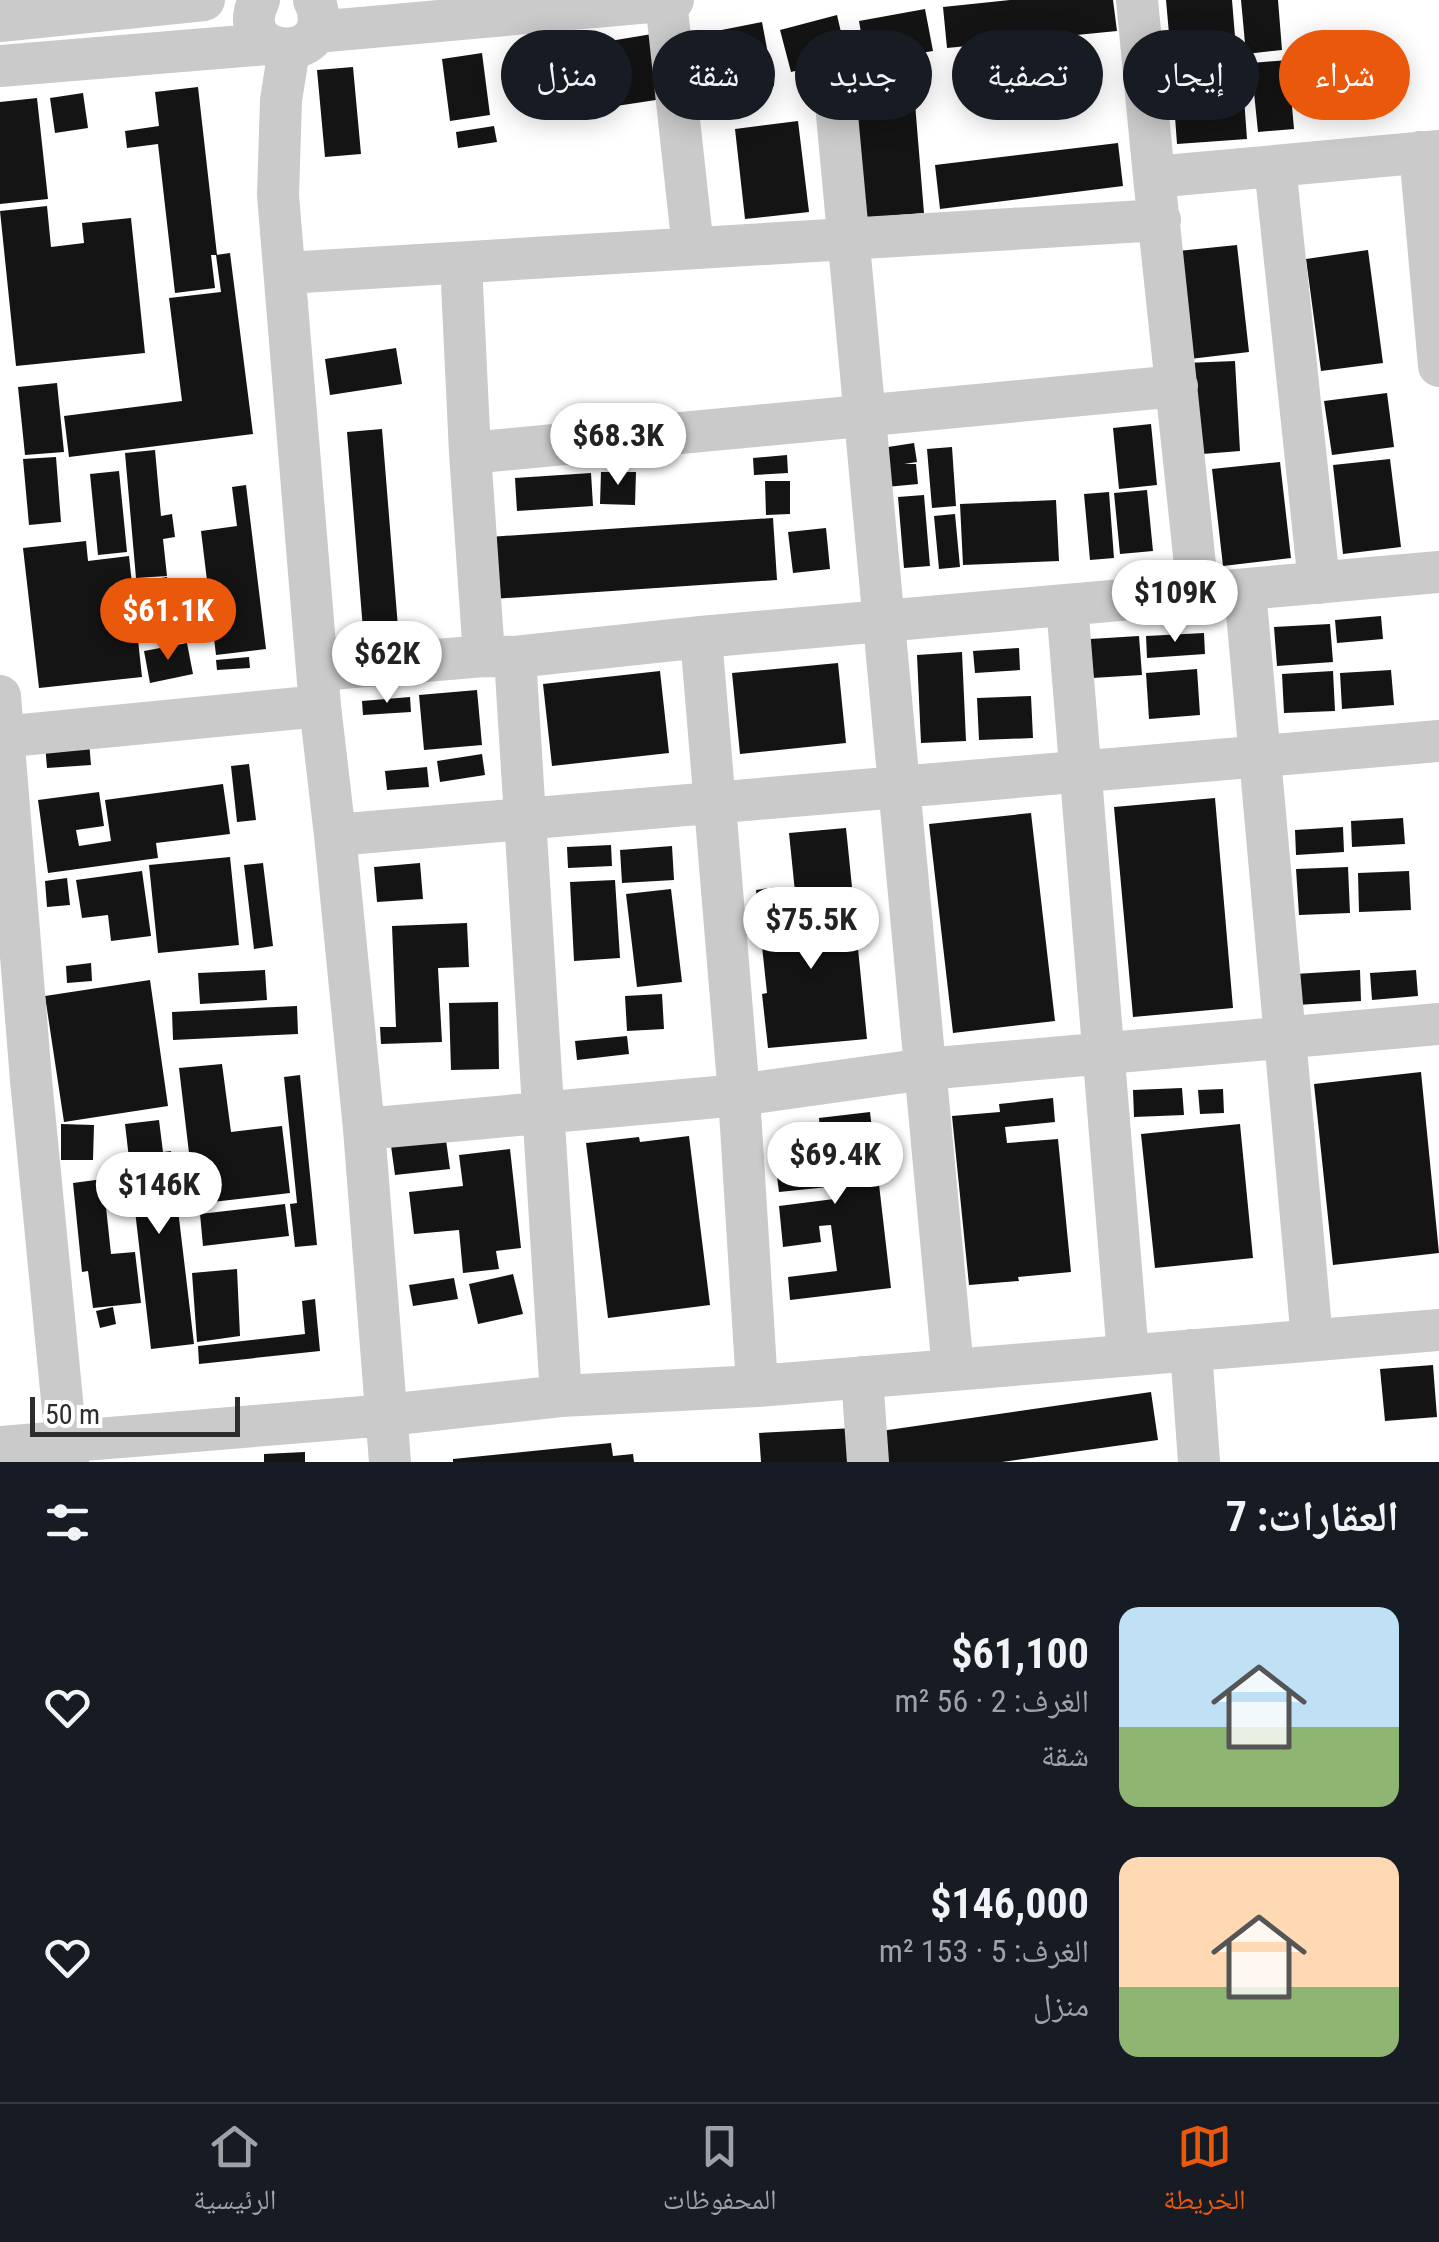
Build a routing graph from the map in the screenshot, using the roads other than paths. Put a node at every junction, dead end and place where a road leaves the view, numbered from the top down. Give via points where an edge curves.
1 (204, 0) edge
2 (260, 0) edge
3 (666, 0) edge
4 (673, 0) edge
5 (1138, 0) edge
6 (0, 21) edge
7 (296, 32) edge
8 (0, 66) edge
9 (837, 120) edge
10 (1430, 152) edge
11 (1274, 166) junction
12 (1154, 177) junction
13 (1160, 220) junction
14 (848, 239) junction
15 (693, 248) junction
16 (461, 263) junction
17 (286, 274) junction
18 (1439, 366) edge
19 (1177, 386) junction
20 (864, 416) junction
21 (470, 453) junction
22 (1439, 572) edge
23 (1319, 583) junction
24 (1245, 590) junction
25 (1198, 594) junction
26 (1067, 605) junction
27 (884, 621) junction
28 (701, 637) junction
29 (500, 656) junction
30 (320, 688) junction
31 (1, 723) edge
32 (1439, 741) edge
33 (1260, 756) junction
34 (1080, 772) junction
35 (899, 787) junction
36 (715, 802) junction
37 (525, 819) junction
38 (336, 835) junction
39 (1439, 1024) edge
40 (1285, 1037) junction
41 (1103, 1054) junction
42 (925, 1069) junction
43 (739, 1095) junction
44 (544, 1112) junction
45 (364, 1128) junction
46 (1439, 1330) edge
47 (1312, 1340) junction
48 (1191, 1350) junction
49 (1128, 1355) junction
50 (953, 1370) junction
51 (862, 1377) junction
52 (756, 1386) junction
53 (561, 1396) junction
54 (388, 1415) junction
55 (0, 1447) edge
56 (67, 1452) edge
57 (390, 1462) edge
58 (868, 1462) edge
59 (1199, 1462) edge

1 - 6 street
2 - 7 street via 254,14 260,36
3 - 4 street
3 - 7 street
3 - 15 street
5 - 12 street
7 - 8 street
7 - 17 street via 281,100 278,161
9 - 14 street
10 - 11 street
10 - 18 street
11 - 12 street
11 - 23 street
12 - 13 street
13 - 14 street
13 - 19 street
14 - 15 street
14 - 20 street
15 - 16 street
16 - 17 street
16 - 21 street
17 - 30 street
19 - 20 street
19 - 25 street
20 - 21 street
20 - 27 street
21 - 29 street
22 - 23 street
23 - 24 street
24 - 25 street
24 - 33 street
25 - 26 street
26 - 27 street
26 - 34 street
27 - 28 street
27 - 35 street
28 - 29 street
28 - 36 street
29 - 30 street
29 - 37 street
30 - 31 street
30 - 38 street
31 - 56 street
32 - 33 street
33 - 34 street
33 - 40 street
34 - 35 street
34 - 41 street
35 - 36 street
35 - 42 street
36 - 37 street
36 - 43 street
37 - 38 street
37 - 44 street
38 - 45 street
39 - 40 street
40 - 41 street
40 - 47 street
41 - 42 street
41 - 49 street
42 - 43 street
42 - 50 street
43 - 44 street
43 - 52 street
44 - 45 street
44 - 53 street
45 - 54 street
46 - 47 street
47 - 48 street
48 - 49 street
48 - 59 street
49 - 50 street
50 - 51 street
51 - 52 street
51 - 58 street
52 - 53 street
53 - 54 street
54 - 56 street
54 - 57 street
55 - 56 street

